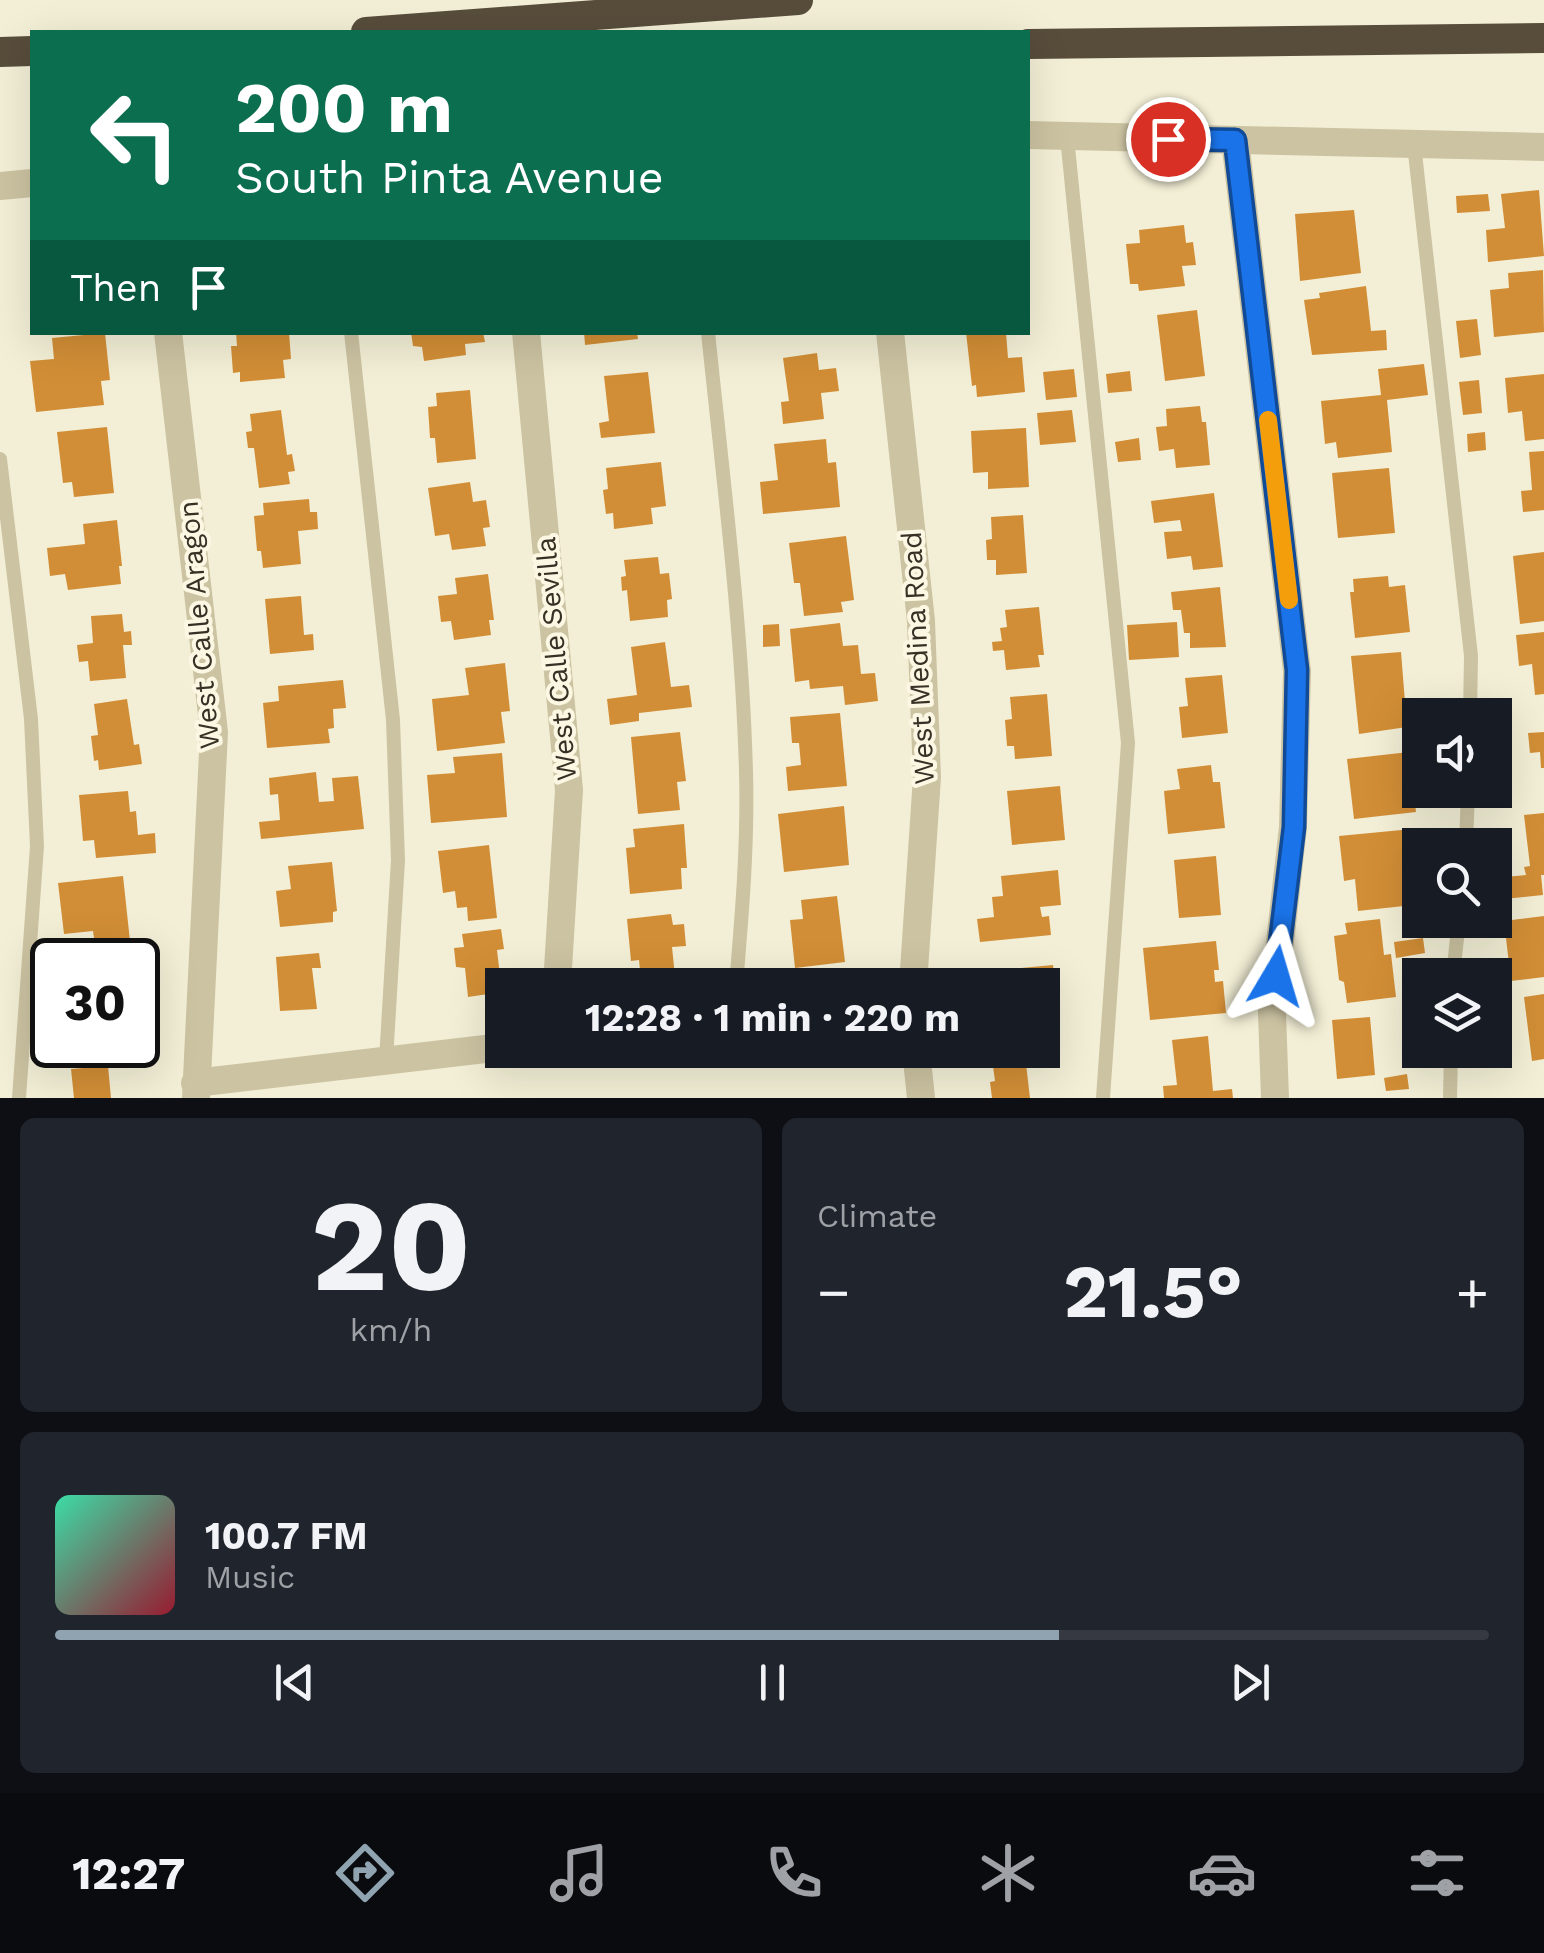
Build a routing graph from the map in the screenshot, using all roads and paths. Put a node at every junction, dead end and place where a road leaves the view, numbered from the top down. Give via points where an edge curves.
1 (798, 0) edge
2 (393, 30) edge
3 (1544, 38) edge
4 (1030, 44) edge
5 (0, 52) edge
6 (30, 52) edge
7 (1030, 135) edge
8 (1068, 137) junction
9 (1235, 140) junction
10 (1414, 144) junction
11 (1544, 147) edge
12 (30, 183) edge
13 (0, 186) edge
14 (168, 335) edge
15 (351, 335) edge
16 (526, 335) edge
17 (708, 335) edge
18 (890, 335) edge
19 (0, 459) edge
20 (1470, 698) edge
21 (557, 968) edge
22 (738, 968) edge
23 (914, 968) edge
24 (485, 1049) edge
25 (386, 1060) junction
26 (918, 1068) edge
27 (1451, 1068) edge
28 (196, 1090) edge
29 (19, 1098) edge
30 (921, 1098) edge
31 (1103, 1098) edge
32 (1275, 1098) edge
33 (1450, 1098) edge

1 - 2 highway
3 - 4 highway
5 - 6 highway
7 - 8 street
8 - 9 street
8 - 31 lane via 1128,743
9 - 10 street
9 - 32 street via 1297,670 1294,827 1272,1013
10 - 11 street
10 - 20 lane
12 - 13 street
14 - 28 street, West Calle Aragon via 214,732
15 - 25 lane via 393,720 398,860
16 - 21 street, West Calle Sevilla via 569,790
17 - 22 lane via 738,610 746,775
18 - 23 street, West Medina Road via 921,621 927,777
19 - 29 lane via 30,719 37,846
24 - 25 street
25 - 28 street
26 - 30 street
27 - 33 lane

